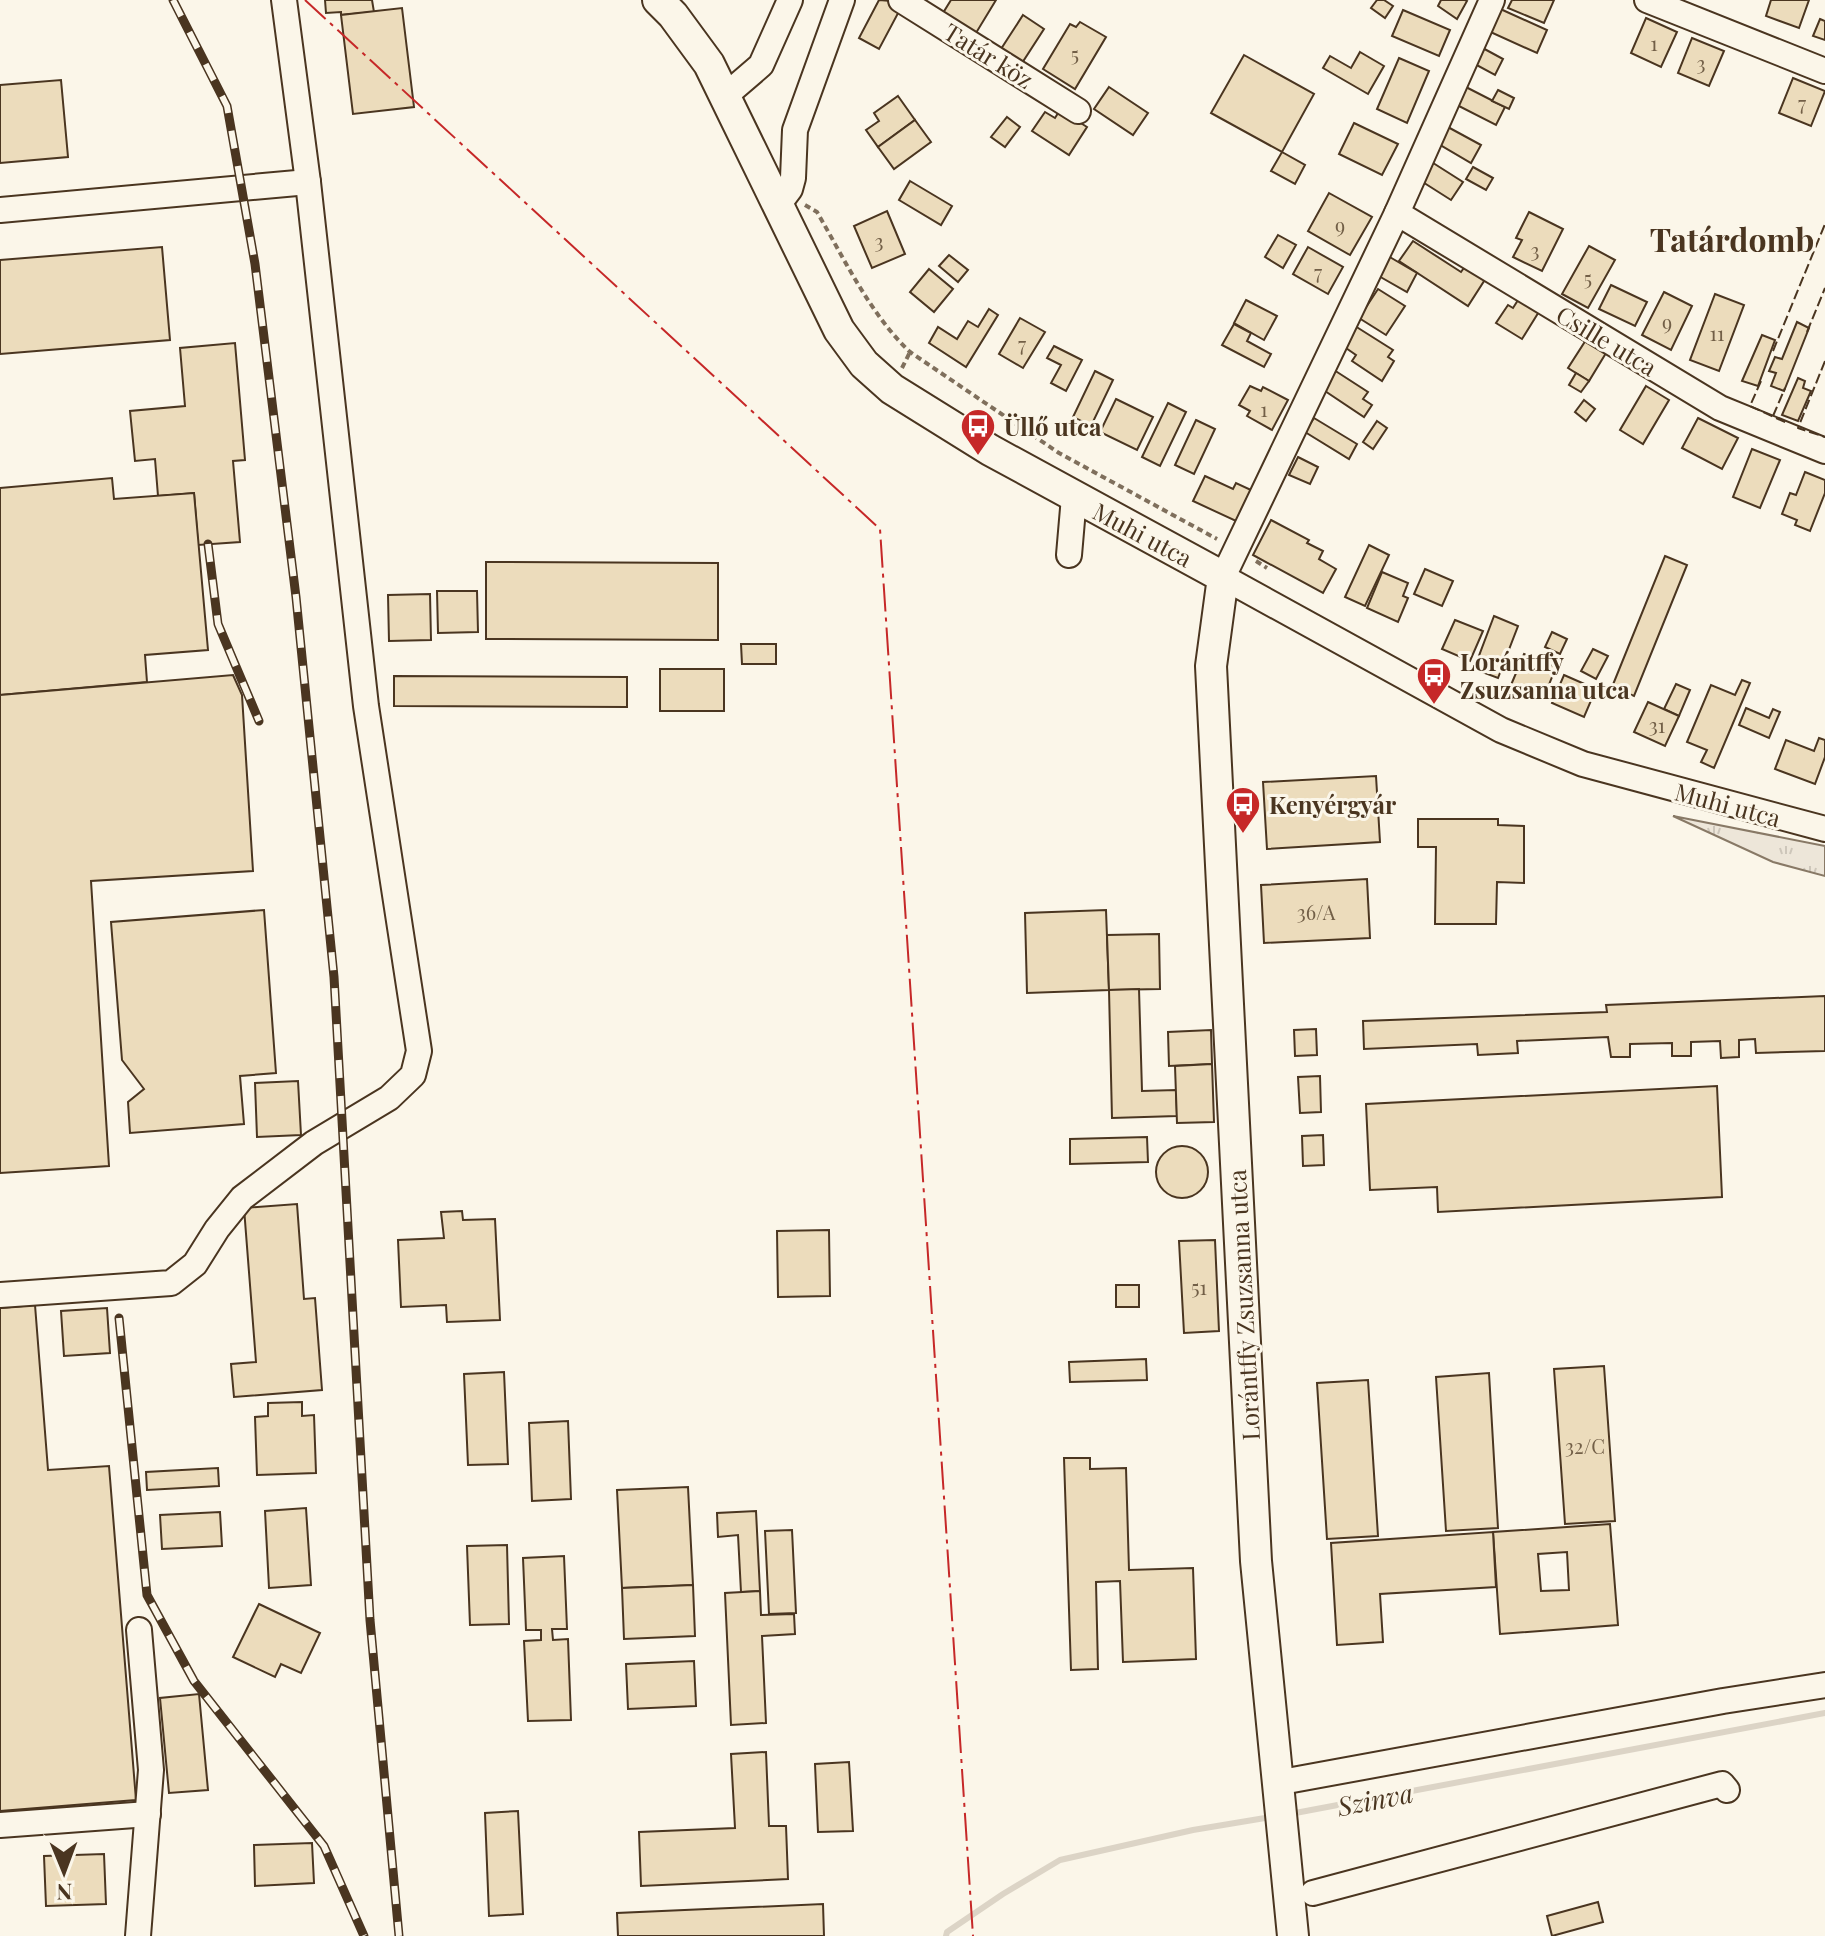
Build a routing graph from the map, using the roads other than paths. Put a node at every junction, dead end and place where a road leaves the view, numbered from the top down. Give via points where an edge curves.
1 (284, 0) edge
2 (658, 0) edge
3 (790, 0) edge
4 (842, 0) edge
5 (901, 0) edge
6 (1492, 0) edge
7 (1647, 0) edge
8 (1825, 71) edge
9 (725, 96) junction
10 (1078, 111) dead end
11 (308, 182) junction
12 (778, 205) junction
13 (0, 210) edge
14 (1397, 213) junction
15 (1825, 451) edge
16 (1074, 497) junction
17 (1069, 555) dead end
18 (1223, 577) junction
19 (1825, 829) edge
20 (0, 1295) edge
21 (139, 1630) dead end
22 (1825, 1685) edge
23 (1276, 1783) junction
24 (1727, 1790) dead end
25 (148, 1814) junction
26 (0, 1825) edge
27 (1301, 1893) junction
28 (138, 1936) edge
29 (1293, 1936) edge

1 - 11 street
2 - 9 main road, Muhi utca via 709,64
3 - 9 street via 761,65
4 - 12 street via 795,130 790,189
5 - 10 street, Tatár köz
6 - 14 street
7 - 8 street
9 - 12 main road, Muhi utca
11 - 13 street
11 - 20 street via 366,706 419,1051 413,1075 389,1098 314,1143 242,1198 195,1264 171,1283
12 - 16 main road, Muhi utca via 839,330 864,364 892,389
14 - 15 street, Csille utca via 1720,408
14 - 18 street
16 - 17 street
16 - 18 main road, Muhi utca
18 - 19 street, Muhi utca via 1514,736 1583,764
18 - 23 main road, Lorántffy Zsuzsanna utca via 1211,666 1256,1561
21 - 25 street via 151,1770
22 - 23 street
23 - 27 main road, Lorántffy Zsuzsanna utca
24 - 27 street via 1722,1784
25 - 26 street
25 - 28 street
27 - 29 main road, Lorántffy Zsuzsanna utca

